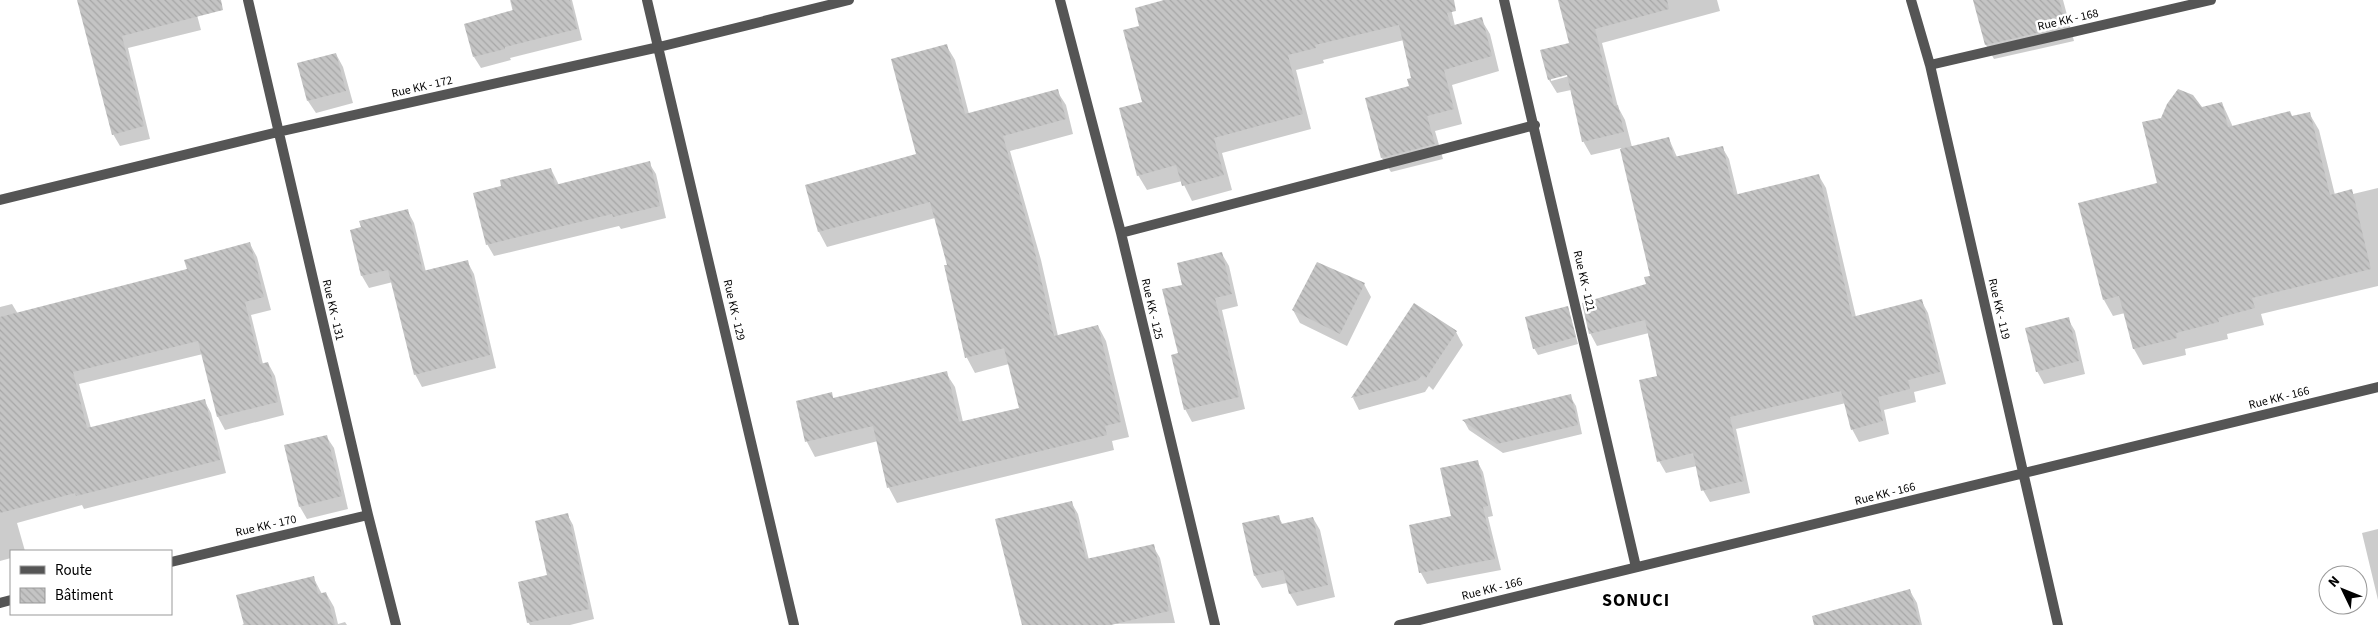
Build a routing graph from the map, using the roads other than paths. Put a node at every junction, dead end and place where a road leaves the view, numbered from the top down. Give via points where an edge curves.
1 (248, 0) edge
2 (648, 0) edge
3 (849, 0) edge
4 (1060, 0) edge
5 (1504, 0) edge
6 (1911, 0) edge
7 (2211, 0) edge
8 (659, 47) junction
9 (1930, 65) junction
10 (1535, 125) junction
11 (278, 132) junction
12 (0, 200) edge
13 (1121, 234) junction
14 (2378, 387) edge
15 (2024, 473) junction
16 (368, 514) junction
17 (172, 562) edge
18 (1636, 567) junction
19 (396, 625) edge
20 (794, 625) edge
21 (1215, 625) edge
22 (1399, 625) edge
23 (2058, 625) edge

1 - 11 street, Rue KK - 131
2 - 8 street, Rue KK - 129
3 - 8 street, Rue KK - 172
4 - 13 street, Rue KK - 125
5 - 10 street, Rue KK - 121
6 - 9 street, Rue KK - 119
7 - 9 street, Rue KK - 168
8 - 11 street, Rue KK - 172
8 - 20 street, Rue KK - 129
9 - 15 street, Rue KK - 119
10 - 13 street
10 - 18 street, Rue KK - 121
11 - 12 street, Rue KK - 172
11 - 16 street, Rue KK - 131
13 - 21 street, Rue KK - 125
14 - 15 street, Rue KK - 166
15 - 18 street, Rue KK - 166
15 - 23 street, Rue KK - 119
16 - 17 street, Rue KK - 170
16 - 19 street, Rue KK - 131
18 - 22 street, Rue KK - 166

